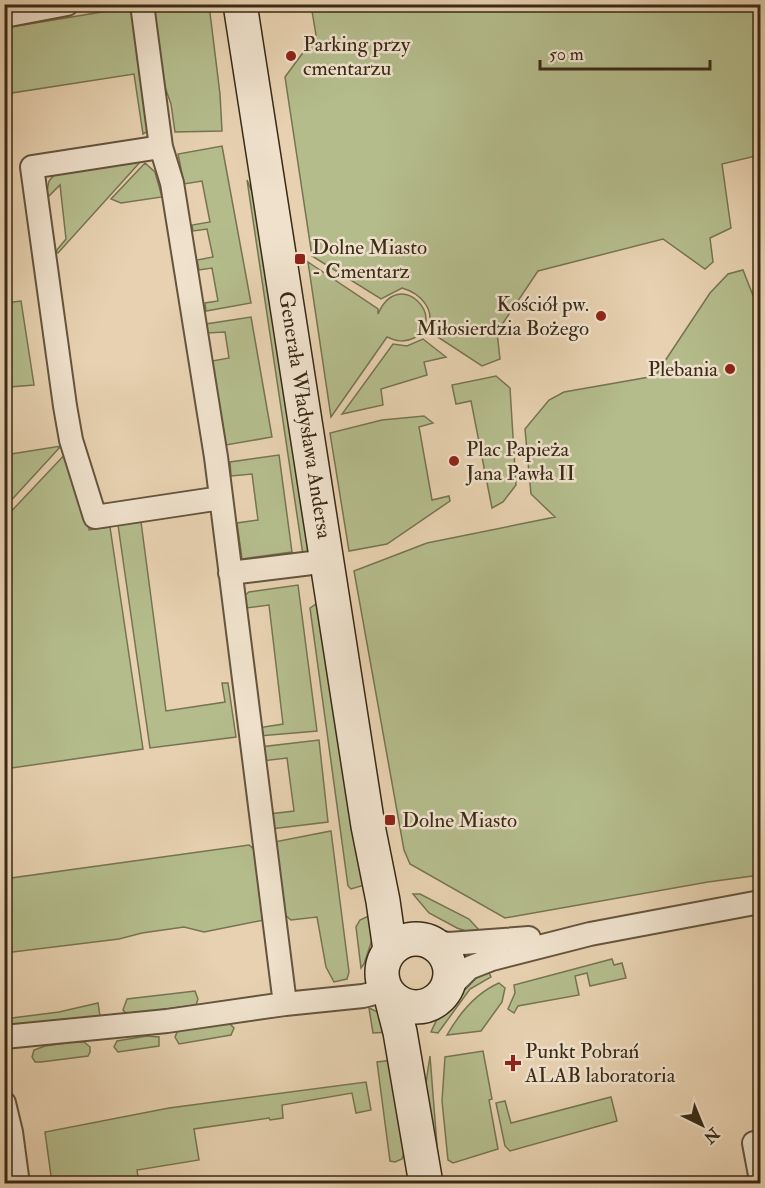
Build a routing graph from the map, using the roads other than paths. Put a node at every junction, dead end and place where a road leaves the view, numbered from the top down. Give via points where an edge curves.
1 (67, 4) edge
2 (142, 4) edge
3 (240, 4) edge
4 (16, 11) edge
5 (160, 147) junction
6 (221, 498) junction
7 (328, 561) junction
8 (230, 573) junction
9 (368, 826) junction
10 (760, 902) edge
11 (591, 934) junction
12 (429, 941) junction
13 (390, 950) junction
14 (388, 992) junction
15 (436, 999) junction
16 (285, 1004) junction
17 (4, 1037) edge
18 (4, 1103) edge
19 (414, 1114) junction
20 (760, 1142) edge
21 (760, 1175) edge
22 (18, 1184) edge
23 (426, 1184) edge

1 - 4 street
2 - 5 street
3 - 7 main road, Generała Władysława Andersa
5 - 6 street via 172,183
5 - 6 street via 32,167 65,406 71,440 95,517
6 - 8 street
7 - 8 street
7 - 9 main road, Generała Władysława Andersa
8 - 16 street
9 - 12 main road, Generała Władysława Andersa via 399,902 413,927
9 - 13 main road, Generała Władysława Andersa
10 - 11 street
11 - 12 street via 449,944
11 - 15 street via 483,962 460,975
12 - 13 main road via 410,939
12 - 15 main road via 442,950 450,965 449,983
13 - 14 main road via 381,976
14 - 15 main road via 401,1004 412,1007
14 - 16 street
14 - 19 main road via 400,1032
15 - 19 main road via 421,1026
16 - 17 street via 167,1021
18 - 22 street
19 - 23 main road
20 - 21 street via 754,1143

